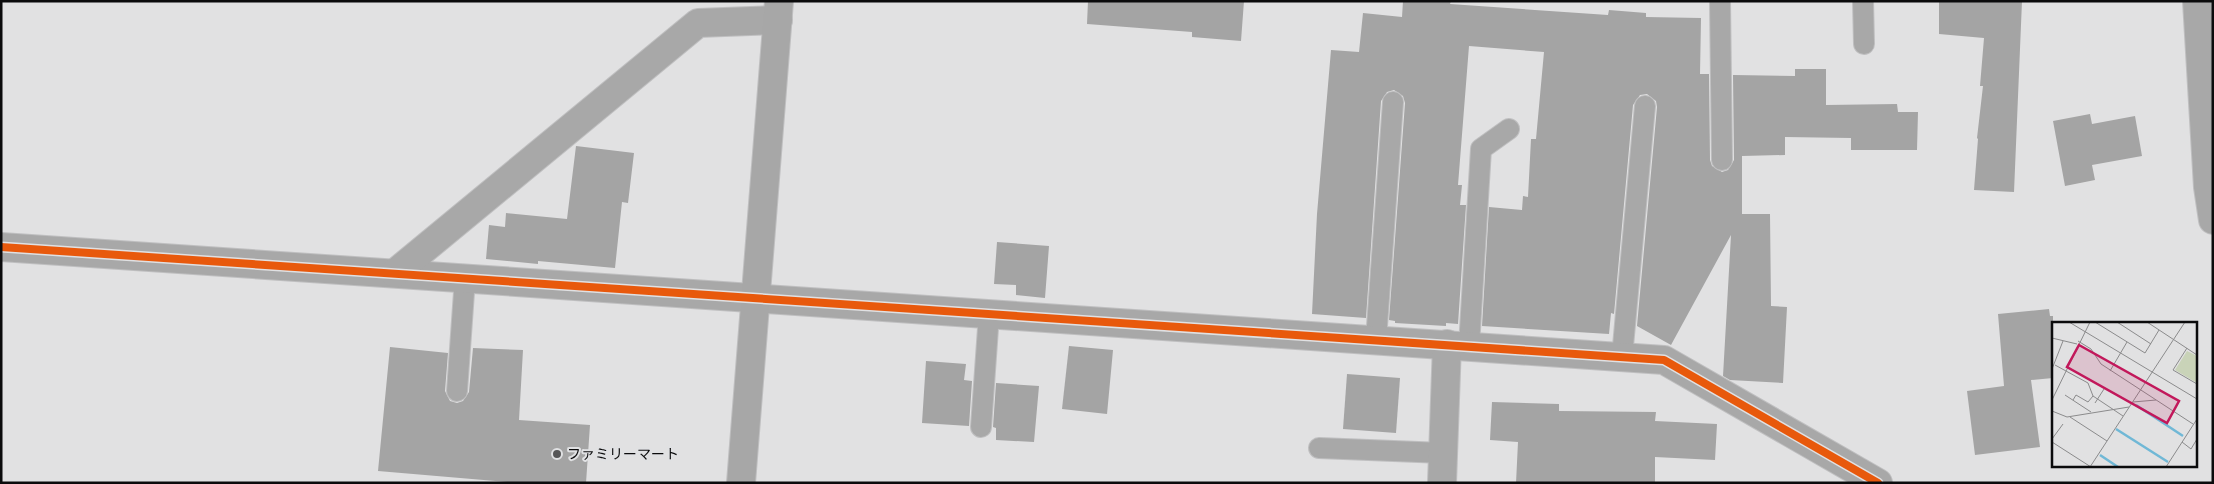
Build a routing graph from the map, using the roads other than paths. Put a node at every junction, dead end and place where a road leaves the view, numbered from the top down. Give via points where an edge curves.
1 (1720, 1) edge
2 (1863, 1) edge
3 (2197, 1) edge
4 (779, 10) edge
5 (1864, 44) dead end
6 (2207, 63) edge
7 (1393, 102) dead end
8 (1645, 106) dead end
9 (1509, 129) dead end
10 (1722, 160) dead end
11 (2213, 220) edge
12 (1, 247) edge
13 (395, 273) junction
14 (465, 278) junction
15 (754, 298) junction
16 (990, 314) junction
17 (1376, 340) junction
18 (1458, 345) junction
19 (1622, 357) junction
20 (457, 392) dead end
21 (981, 427) dead end
22 (1319, 448) dead end
23 (1443, 454) junction
24 (741, 483) edge
25 (1442, 483) edge
26 (1878, 483) edge

1 - 10 lane
2 - 5 lane
3 - 6 street
4 - 13 street via 698,24
4 - 15 street
6 - 11 street via 2208,187
7 - 17 lane
8 - 19 lane
9 - 18 lane via 1481,149
12 - 13 street
13 - 14 street
14 - 15 street
14 - 20 lane
15 - 16 street
15 - 24 street
16 - 17 street
16 - 21 lane
17 - 18 street
18 - 19 street
18 - 23 street
19 - 26 street via 1664,360
22 - 23 lane
23 - 25 street

